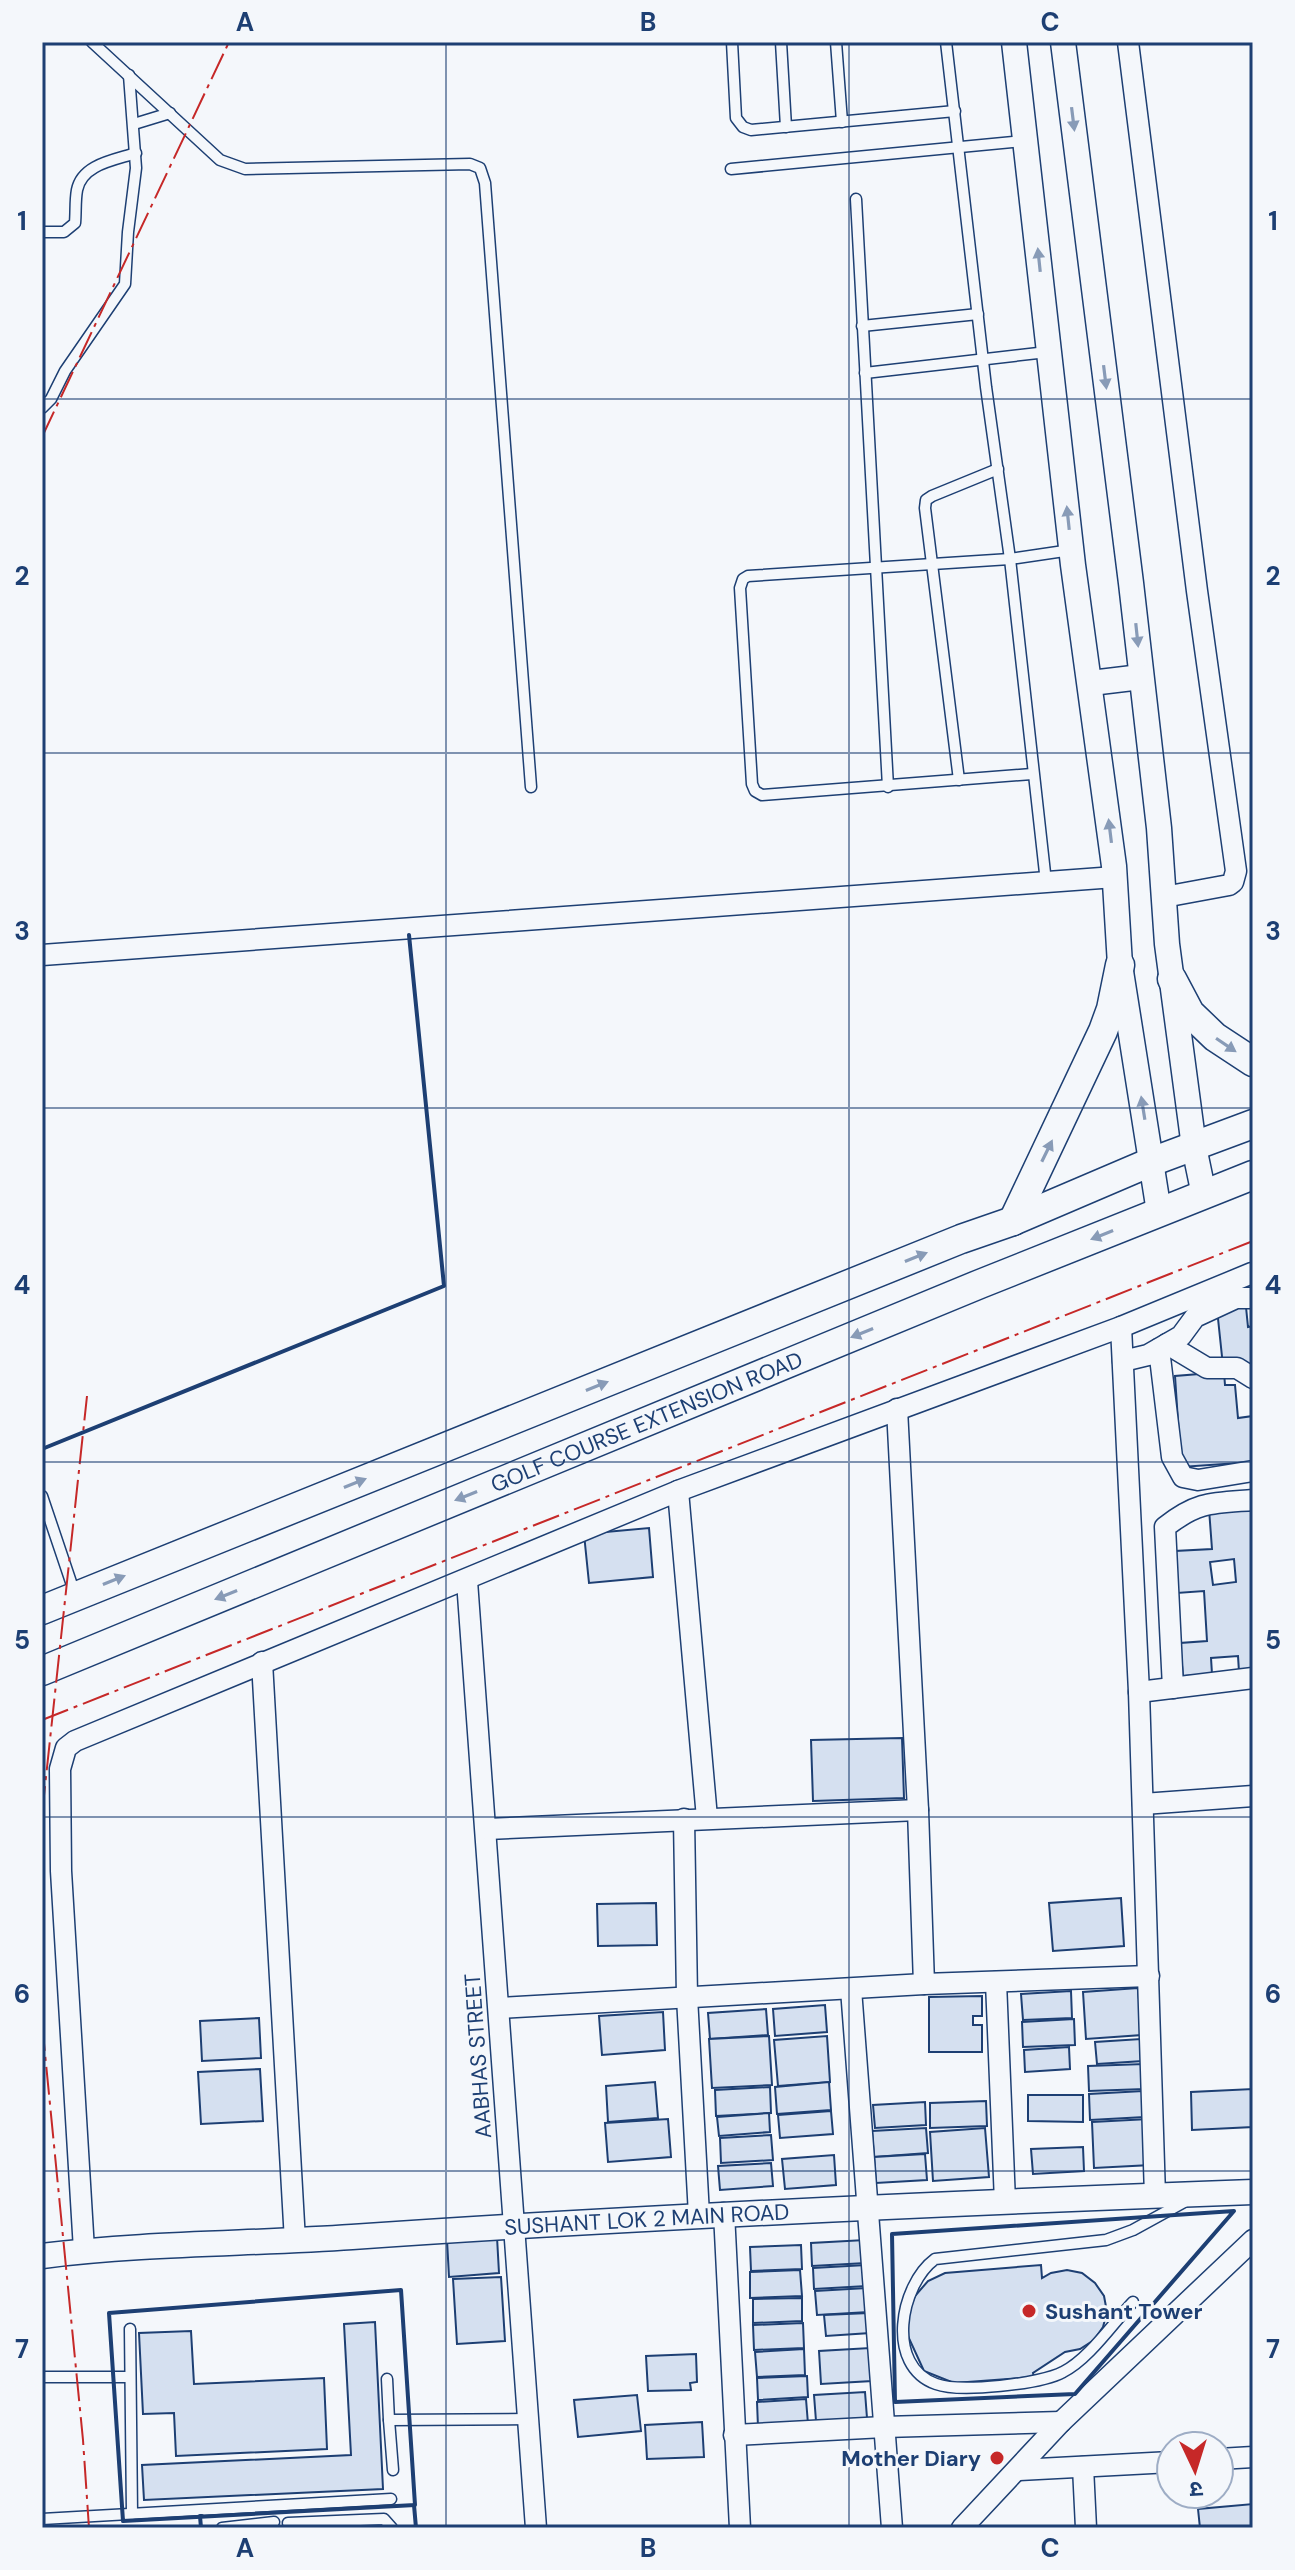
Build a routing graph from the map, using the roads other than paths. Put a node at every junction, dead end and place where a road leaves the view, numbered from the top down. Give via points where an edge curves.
1 (92, 42) edge
2 (732, 42) edge
3 (781, 42) edge
4 (836, 42) edge
5 (946, 42) edge
6 (1014, 42) edge
7 (1063, 42) edge
8 (1128, 42) edge
9 (129, 75) junction
10 (955, 111) junction
11 (170, 113) junction
12 (842, 122) junction
13 (134, 124) junction
14 (786, 127) junction
15 (1026, 141) junction
16 (958, 147) junction
17 (136, 153) junction
18 (731, 169) dead end
19 (856, 199) dead end
20 (42, 232) edge
21 (978, 314) junction
22 (862, 326) junction
23 (1049, 352) junction
24 (983, 360) junction
25 (865, 373) junction
26 (42, 408) edge
27 (998, 469) junction
28 (1071, 550) junction
29 (1010, 559) junction
30 (932, 564) junction
31 (874, 567) junction
32 (1141, 677) junction
33 (1091, 683) junction
34 (1032, 774) junction
35 (959, 780) junction
36 (531, 787) dead end
37 (888, 787) junction
38 (1115, 877) junction
39 (1046, 882) junction
40 (1164, 897) junction
41 (42, 955) edge
42 (1120, 965) junction
43 (1172, 979) junction
44 (1253, 1062) edge
45 (1253, 1124) edge
46 (1194, 1147) junction
47 (1151, 1162) junction
48 (1253, 1175) edge
49 (1204, 1195) junction
50 (1159, 1212) junction
51 (1013, 1221) junction
52 (1252, 1273) edge
53 (1253, 1298) edge
54 (1121, 1327) junction
55 (1163, 1346) junction
56 (1123, 1361) junction
57 (1253, 1378) edge
58 (897, 1409) junction
59 (1253, 1471) edge
60 (678, 1491) junction
61 (42, 1496) edge
62 (1253, 1500) edge
63 (467, 1581) junction
64 (75, 1596) junction
65 (42, 1610) edge
66 (262, 1662) junction
67 (43, 1672) edge
68 (1253, 1678) edge
69 (1173, 1688) junction
70 (1139, 1692) junction
71 (1253, 1796) edge
72 (1143, 1804) junction
73 (918, 1810) junction
74 (707, 1818) junction
75 (684, 1819) junction
76 (487, 1829) junction
77 (1149, 1976) junction
78 (996, 1982) junction
79 (924, 1984) junction
80 (851, 1989) junction
81 (687, 1997) junction
82 (499, 2008) junction
83 (1253, 2192) edge
84 (1200, 2194) junction
85 (1155, 2196) junction
86 (1005, 2202) junction
87 (867, 2207) junction
88 (724, 2213) junction
89 (699, 2215) junction
90 (514, 2226) junction
91 (1253, 2240) edge
92 (295, 2241) junction
93 (84, 2250) junction
94 (42, 2256) edge
95 (1133, 2302) dead end
96 (130, 2329) dead end
97 (42, 2377) edge
98 (130, 2377) junction
99 (387, 2379) dead end
100 (529, 2419) junction
101 (389, 2420) junction
102 (1061, 2422) junction
103 (884, 2427) junction
104 (734, 2435) junction
105 (1155, 2463) edge
106 (1083, 2467) junction
107 (393, 2470) dead end
108 (1019, 2470) junction
109 (391, 2499) dead end
110 (132, 2514) junction
111 (42, 2519) edge
112 (274, 2522) dead end
113 (288, 2523) dead end
114 (222, 2528) edge
115 (392, 2528) edge
116 (536, 2528) edge
117 (740, 2528) edge
118 (892, 2528) edge
119 (962, 2528) edge
120 (1086, 2528) edge

1 - 9 lane
2 - 14 lane via 736,118 751,130
3 - 14 lane
4 - 12 lane
5 - 10 lane
6 - 15 street
7 -> 32 street
8 - 40 street via 1236,871 1229,885
9 - 11 lane
9 - 13 lane
10 - 12 lane
10 - 16 lane
11 - 13 lane
11 - 36 lane via 220,160 245,169 470,164 480,168
12 - 14 lane
13 - 17 lane
15 - 16 lane
23 -> 15 street
16 - 18 lane
16 - 21 lane
17 - 20 lane via 86,173 77,193 75,223 64,232
17 - 26 lane via 123,290
19 - 22 lane
21 - 22 lane
21 - 24 lane
22 - 25 lane
23 - 24 lane
28 -> 23 street
24 - 25 lane
24 - 27 lane
25 - 31 lane
27 - 29 lane
27 - 30 lane via 926,500
28 - 29 lane
28 - 33 street
29 - 30 lane
29 - 34 lane
30 - 31 lane
30 - 35 lane
31 - 37 lane
31 - 37 lane via 743,579 752,784 762,795
32 - 33 street
32 - 40 street
38 -> 33 street
34 - 35 lane
34 - 39 lane
35 - 37 lane
38 - 39 street
38 - 42 street
39 - 41 street
40 - 43 street
47 -> 42 street
51 -> 42 main road via 1103,1031
43 -> 44 main road via 1190,1013
43 - 46 street
45 - 46 main road
46 - 47 main road
46 - 49 street
47 - 50 street
47 - 51 main road
48 - 49 main road, GOLF COURSE EXTENSION ROAD
49 - 50 main road, GOLF COURSE EXTENSION ROAD
50 -> 67 main road, GOLF COURSE EXTENSION ROAD
64 -> 51 main road
52 - 54 street
53 - 55 street via 1236,1298 1195,1317 1181,1336
54 - 56 street
54 - 58 street
55 - 56 street
55 - 57 street via 1207,1368 1237,1368
55 - 59 street via 1172,1457 1183,1477 1198,1480
56 - 70 street
58 - 60 street
58 - 73 street
60 - 63 street
60 - 74 street
61 - 64 lane
62 - 69 street via 1205,1503 1165,1527
63 - 66 street
63 - 76 street, AABHAS STREET
64 - 65 main road
66 - 92 street
66 - 93 street via 75,1741 62,1756 61,1871
68 - 69 street
69 - 70 street
70 - 72 street
71 - 72 street
72 - 77 street
73 - 74 street
73 - 79 street
74 - 75 street
75 - 76 street
75 - 81 street
76 - 82 street, AABHAS STREET
77 - 78 street
77 - 85 street
78 - 79 street
78 - 86 street
79 - 80 street
80 - 81 street
80 - 87 street
81 - 82 street
81 - 89 street
82 - 90 street, AABHAS STREET
83 - 84 street, SUSHANT LOK 2 MAIN ROAD
84 - 85 street, SUSHANT LOK 2 MAIN ROAD
84 - 95 lane via 1106,2240 935,2259 908,2299 903,2343 912,2363 935,2384 1001,2385 1048,2378 1078,2362
85 - 86 street, SUSHANT LOK 2 MAIN ROAD
86 - 87 street, SUSHANT LOK 2 MAIN ROAD
87 - 88 street, SUSHANT LOK 2 MAIN ROAD
87 - 103 street
88 - 89 street, SUSHANT LOK 2 MAIN ROAD
88 - 104 street
89 - 90 street, SUSHANT LOK 2 MAIN ROAD
90 - 92 street, SUSHANT LOK 2 MAIN ROAD
90 - 100 street, AABHAS STREET
91 - 102 street
92 - 93 street, SUSHANT LOK 2 MAIN ROAD
93 - 94 street, SUSHANT LOK 2 MAIN ROAD
96 - 98 lane
97 - 98 lane
98 - 110 lane
99 - 101 lane
100 - 101 lane
100 - 116 street, AABHAS STREET
101 - 107 lane
102 - 103 street
102 - 108 street
103 - 104 street
103 - 118 street
104 - 117 street
105 - 106 street
106 - 108 street
106 - 120 street
108 - 119 street
109 - 110 lane
110 - 111 lane
112 - 114 lane
113 - 115 lane via 384,2519

